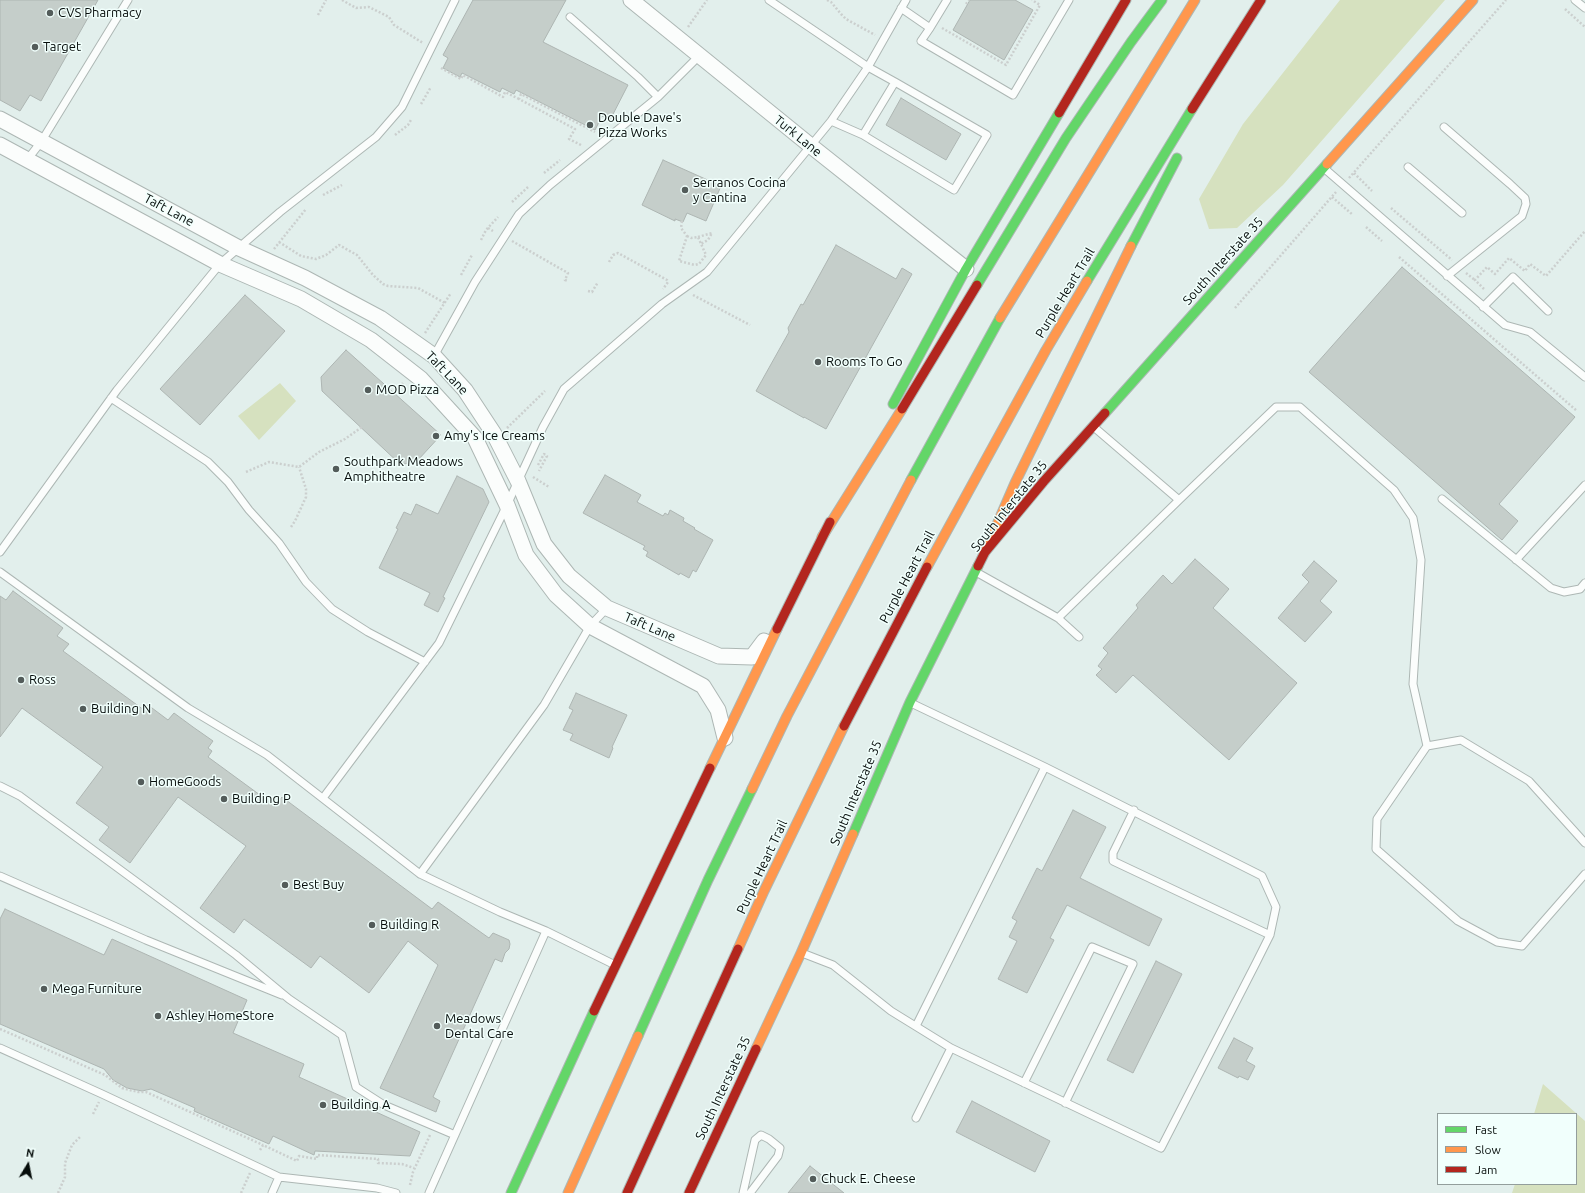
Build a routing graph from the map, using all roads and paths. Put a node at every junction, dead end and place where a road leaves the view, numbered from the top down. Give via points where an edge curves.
1 (128, 0) edge
2 (326, 0) edge
3 (342, 0) edge
4 (455, 0) edge
5 (631, 0) edge
6 (707, 0) edge
7 (770, 0) edge
8 (827, 0) edge
9 (906, 0) edge
10 (947, 0) edge
11 (969, 0) edge
12 (1032, 0) edge
13 (1069, 0) edge
14 (1126, 0) edge
15 (1162, 0) edge
16 (1195, 0) edge
17 (1261, 0) edge
18 (1473, 0) edge
19 (1506, 0) edge
20 (1575, 0) edge
21 (966, 4) dead end
22 (901, 8) junction
23 (1585, 8) edge
24 (1565, 9) dead end
25 (318, 15) dead end
26 (570, 17) dead end
27 (1249, 19) junction
28 (688, 27) dead end
29 (940, 27) dead end
30 (1585, 27) edge
31 (930, 28) junction
32 (875, 35) dead end
33 (432, 47) junction
34 (700, 55) junction
35 (441, 68) dead end
36 (868, 68) junction
37 (895, 82) junction
38 (431, 87) dead end
39 (658, 97) junction
40 (519, 99) junction
41 (421, 104) dead end
42 (550, 108) junction
43 (546, 114) junction
44 (1199, 115) dead end
45 (0, 119) edge
46 (411, 120) dead end
47 (831, 121) junction
48 (578, 123) junction
49 (1444, 128) dead end
50 (574, 129) junction
51 (595, 132) dead end
52 (395, 135) dead end
53 (863, 135) junction
54 (41, 142) junction
55 (0, 145) edge
56 (581, 145) dead end
57 (811, 146) junction
58 (1182, 150) dead end
59 (28, 160) junction
60 (560, 160) dead end
61 (1408, 167) dead end
62 (1323, 168) junction
63 (544, 173) dead end
64 (1354, 173) junction
65 (1351, 176) dead end
66 (342, 185) dead end
67 (528, 187) dead end
68 (1372, 191) dead end
69 (323, 195) dead end
70 (512, 202) dead end
71 (1391, 208) dead end
72 (306, 209) dead end
73 (1462, 213) dead end
74 (1353, 215) dead end
75 (498, 217) dead end
76 (682, 221) dead end
77 (1366, 227) dead end
78 (488, 228) junction
79 (493, 231) dead end
80 (1585, 231) edge
81 (687, 236) junction
82 (698, 237) junction
83 (481, 240) dead end
84 (511, 241) dead end
85 (1382, 241) dead end
86 (279, 242) junction
87 (701, 244) junction
88 (239, 248) junction
89 (274, 249) dead end
90 (472, 255) dead end
91 (1399, 257) dead end
92 (609, 262) dead end
93 (220, 264) junction
94 (1458, 266) junction
95 (966, 269) junction
96 (461, 275) dead end
97 (1447, 276) junction
98 (1475, 280) junction
99 (568, 281) dead end
100 (598, 282) dead end
101 (1484, 289) dead end
102 (663, 290) dead end
103 (588, 291) dead end
104 (451, 293) dead end
105 (693, 295) dead end
106 (445, 303) junction
107 (1483, 307) junction
108 (1235, 308) dead end
109 (1548, 311) dead end
110 (750, 325) dead end
111 (422, 336) dead end
112 (434, 356) junction
113 (1585, 377) edge
114 (545, 391) dead end
115 (111, 398) junction
116 (1577, 411) dead end
117 (1093, 426) junction
118 (362, 427) dead end
119 (504, 431) dead end
120 (299, 467) junction
121 (539, 471) dead end
122 (246, 472) dead end
123 (527, 477) junction
124 (1585, 485) edge
125 (549, 487) dead end
126 (1442, 499) dead end
127 (1179, 500) junction
128 (507, 505) junction
129 (291, 527) dead end
130 (822, 537) junction
131 (0, 552) edge
132 (985, 552) junction
133 (1516, 560) junction
134 (0, 572) edge
135 (976, 572) junction
136 (1585, 583) edge
137 (607, 608) junction
138 (782, 618) junction
139 (1058, 618) junction
140 (590, 626) junction
141 (1079, 637) dead end
142 (425, 662) junction
143 (910, 702) junction
144 (724, 738) junction
145 (1427, 746) junction
146 (1045, 767) junction
147 (0, 786) edge
148 (323, 798) junction
149 (1134, 810) junction
150 (1585, 843) edge
151 (420, 874) junction
152 (1585, 874) edge
153 (1, 879) edge
154 (546, 931) junction
155 (1270, 935) junction
156 (801, 953) junction
157 (615, 965) junction
158 (289, 998) junction
159 (916, 1026) junction
160 (0, 1029) edge
161 (0, 1048) edge
162 (951, 1048) junction
163 (109, 1079) junction
164 (107, 1083) dead end
165 (1024, 1083) junction
166 (99, 1102) dead end
167 (1065, 1103) junction
168 (93, 1114) dead end
169 (916, 1118) dead end
170 (432, 1132) dead end
171 (456, 1136) junction
172 (80, 1137) dead end
173 (263, 1145) junction
174 (260, 1150) dead end
175 (414, 1168) junction
176 (251, 1170) dead end
177 (279, 1177) junction
178 (410, 1185) dead end
179 (58, 1193) edge
180 (241, 1193) edge
181 (272, 1193) edge
182 (396, 1193) edge
183 (429, 1193) edge
184 (511, 1193) edge
185 (568, 1193) edge
186 (627, 1193) edge
187 (689, 1193) edge
188 (743, 1193) edge
189 (750, 1193) edge

1 - 54 lane
2 - 25 path
3 - 33 path via 356,8 369,7 389,17 394,25
4 - 33 lane
5 - 34 street, Turk Lane
6 - 28 path
7 - 36 lane
8 - 32 path via 832,2 846,19
9 - 22 lane
10 - 31 lane
11 - 21 path
12 - 29 path via 1040,5 1006,65
13 - 31 lane via 1014,94 921,41
14 - 95 main road
15 - 130 main road via 1066,138
16 - 185 main road via 1006,308 894,512 787,716 708,880
17 - 27 main road, Purple Heart Trail
18 - 62 main road, South Interstate 35
19 - 64 path
20 - 23 lane
22 - 31 lane
22 - 36 lane
24 - 30 path
26 - 39 lane
27 - 44 main road
27 - 186 main road, Purple Heart Trail via 1130,209 1046,350 894,627 764,891
33 - 88 lane via 402,107 376,137 280,212
34 - 39 lane
34 - 57 street, Turk Lane
35 - 40 path via 461,79 463,75 503,97 505,92
36 - 37 lane
36 - 47 lane
37 - 53 lane
37 - 53 lane via 987,135 954,190
38 - 41 path
39 - 112 lane via 519,214 475,282
40 - 42 path via 521,94
40 - 43 path
42 - 43 path
42 - 48 path
43 - 50 path
45 - 54 street, Taft Lane
46 - 52 path
47 - 53 lane
47 - 57 lane
48 - 50 path
48 - 51 path
49 - 94 lane via 1525,198 1526,204 1522,216
50 - 56 path via 569,139
54 - 59 lane
54 - 88 street, Taft Lane
55 - 59 street, Taft Lane
57 - 95 street, Turk Lane
57 - 123 lane via 707,272 662,304 564,389 543,428
58 - 132 main road via 1090,327
59 - 93 street, Taft Lane
60 - 63 path
61 - 73 lane
62 - 97 lane
62 - 117 main road, South Interstate 35
64 - 65 path
64 - 68 path
66 - 69 path
67 - 70 path
71 - 94 path
72 - 86 path
74 - 108 path via 1333,196
75 - 78 path
76 - 81 path via 681,228
77 - 85 path
78 - 79 path
78 - 83 path
80 - 98 path via 1546,276 1530,264 1525,271 1509,258 1495,274 1487,267
81 - 82 path
81 - 87 path via 679,261 691,265 699,264 706,255
82 - 87 path
82 - 87 path via 712,233 708,240
84 - 99 path via 568,273 565,280
86 - 89 path
86 - 106 path via 301,256 316,259 339,245 357,255 383,284 418,288
88 - 93 lane
88 - 112 street, Taft Lane via 305,278 380,318
90 - 96 path
91 - 116 path
92 - 102 path via 613,255 618,253 667,280
93 - 115 lane
93 - 128 street, Taft Lane via 301,299 371,340 421,379 475,438
94 - 97 lane
94 - 98 path
95 - 130 main road
97 - 107 lane
98 - 101 path
100 - 103 path via 592,292
104 - 106 path
105 - 110 path
106 - 111 path
107 - 109 lane via 1513,277
107 - 113 lane via 1505,325 1530,332
112 - 123 street, Taft Lane via 466,390 494,434
114 - 119 path
115 - 131 lane
115 - 142 lane via 208,462 279,543 306,582 332,609 368,632
117 - 127 lane
117 - 132 main road, South Interstate 35
118 - 120 path
120 - 122 path via 269,462
120 - 129 path via 306,497
121 - 123 path via 547,456 544,454
123 - 125 path
123 - 128 lane
123 - 137 street, Taft Lane via 544,544 569,576
124 - 133 lane
126 - 133 lane
127 - 139 lane
127 - 145 lane via 1276,407 1300,407 1394,490 1413,518 1421,560 1413,684
128 - 140 street, Taft Lane via 526,555 556,595
128 - 142 lane via 439,643
130 - 138 main road
132 - 135 main road, South Interstate 35
133 - 136 lane via 1551,588 1564,592 1580,589
134 - 148 lane via 188,708 267,755
135 - 139 lane
135 - 143 main road, South Interstate 35
137 - 138 street, Taft Lane via 719,656 752,657
137 - 140 lane
138 - 144 main road
139 - 141 lane
140 - 144 street, Taft Lane via 703,686 718,710
140 - 151 lane via 544,705
142 - 148 lane
143 - 146 lane
143 - 156 main road, South Interstate 35
144 - 157 main road
145 - 150 lane via 1461,740 1529,781
145 - 152 lane via 1377,819 1376,849 1458,921 1497,942 1522,946
146 - 149 lane
146 - 159 lane
147 - 158 lane via 20,796 236,955
148 - 151 lane
149 - 155 lane via 1262,876 1276,907
149 - 155 lane via 1113,853 1113,861
151 - 154 lane
153 - 158 lane
154 - 157 lane
154 - 171 lane
155 - 167 lane via 1161,1148
156 - 159 lane via 833,965 891,1011
156 - 187 main road, South Interstate 35
157 - 184 main road
158 - 171 lane via 342,1036 356,1087 384,1105
159 - 162 lane
160 - 163 path
161 - 177 lane
162 - 165 lane
162 - 169 lane
163 - 164 path
163 - 173 path via 122,1088 146,1092
165 - 167 lane
165 - 167 lane via 1092,947 1133,964
166 - 168 path
170 - 175 path
171 - 183 lane
172 - 179 path via 72,1145 65,1163 65,1177
173 - 174 path
173 - 175 path via 297,1161 299,1156 317,1159 317,1155 378,1159 378,1163 402,1164
175 - 178 path
176 - 180 path
177 - 181 lane
177 - 182 lane via 377,1188
188 - 189 lane via 755,1140 761,1136 780,1148 778,1156

